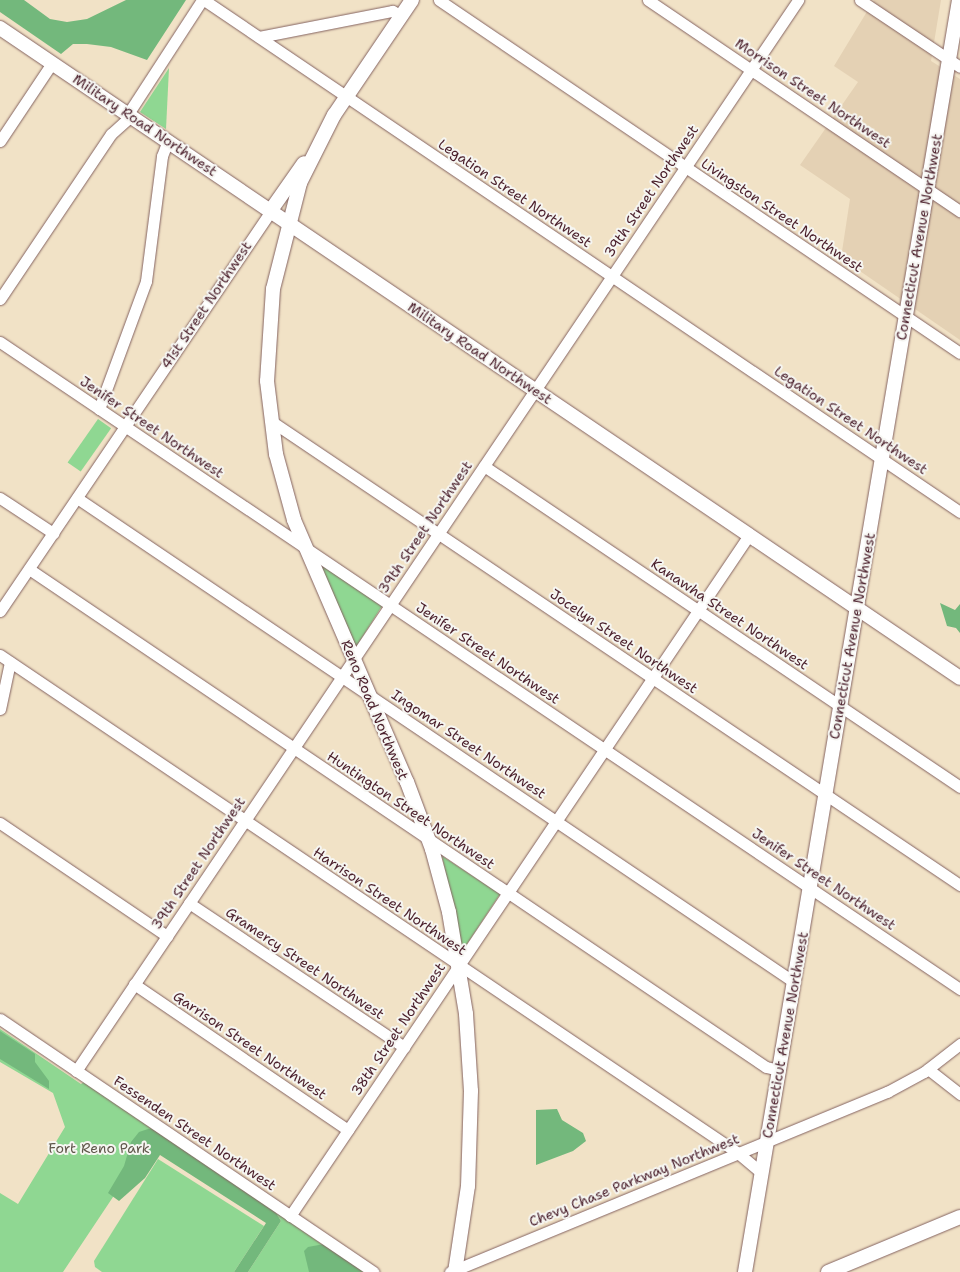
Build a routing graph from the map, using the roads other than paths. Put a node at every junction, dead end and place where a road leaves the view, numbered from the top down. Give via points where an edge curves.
1 (203, 0) edge
2 (412, 0) edge
3 (439, 0) edge
4 (648, 0) edge
5 (798, 0) edge
6 (860, 0) edge
7 (959, 0) edge
8 (402, 14) junction
9 (0, 28) edge
10 (259, 38) junction
11 (52, 63) junction
12 (955, 63) edge
13 (751, 70) junction
14 (346, 96) junction
15 (125, 112) junction
16 (168, 140) junction
17 (0, 141) edge
18 (310, 158) junction
19 (685, 168) junction
20 (927, 188) junction
21 (292, 205) junction
22 (271, 210) junction
23 (960, 210) edge
24 (288, 221) junction
25 (612, 277) junction
26 (0, 299) edge
27 (906, 316) junction
28 (0, 342) edge
29 (960, 353) edge
30 (535, 390) junction
31 (100, 409) junction
32 (270, 421) junction
33 (125, 426) junction
34 (882, 459) junction
35 (484, 466) junction
36 (0, 498) edge
37 (77, 498) junction
38 (960, 512) edge
39 (53, 534) junction
40 (438, 534) junction
41 (749, 535) junction
42 (305, 548) junction
43 (28, 569) junction
44 (390, 605) junction
45 (857, 608) junction
46 (0, 611) edge
47 (698, 611) junction
48 (0, 655) edge
49 (353, 660) junction
50 (10, 662) junction
51 (342, 677) junction
52 (960, 678) edge
53 (652, 679) junction
54 (368, 694) junction
55 (840, 706) junction
56 (0, 709) edge
57 (294, 749) junction
58 (605, 749) junction
59 (960, 787) edge
60 (825, 795) junction
61 (245, 821) junction
62 (556, 821) junction
63 (0, 823) edge
64 (428, 838) junction
65 (960, 885) edge
66 (810, 888) junction
67 (508, 893) junction
68 (190, 903) junction
69 (167, 936) junction
70 (459, 966) junction
71 (794, 982) junction
72 (134, 984) junction
73 (960, 989) edge
74 (0, 1019) edge
75 (960, 1044) edge
76 (404, 1047) junction
77 (928, 1069) junction
78 (779, 1070) junction
79 (76, 1071) junction
80 (960, 1094) edge
81 (348, 1130) junction
82 (767, 1141) junction
83 (738, 1153) junction
84 (762, 1173) junction
85 (290, 1216) junction
86 (960, 1217) edge
87 (453, 1271) edge
88 (373, 1272) edge
89 (745, 1272) edge
90 (828, 1272) edge

1 - 10 street, Legation Street Northwest
1 - 15 street
2 - 8 main road, 41st Street Northwest
3 - 19 street, Livingston Street Northwest
4 - 13 street, Morrison Street Northwest
5 - 13 street, 39th Street Northwest
6 - 12 street
7 - 12 main road, Connecticut Avenue Northwest
8 - 10 street via 392,12
8 - 14 main road, 41st Street Northwest
9 - 11 main road, Military Road Northwest
10 - 14 street, Legation Street Northwest
11 - 15 main road, Military Road Northwest
11 - 17 street
12 - 20 main road, Connecticut Avenue Northwest
13 - 19 street, 39th Street Northwest
13 - 20 street, Morrison Street Northwest
14 - 18 main road, 41st Street Northwest
14 - 25 street, Legation Street Northwest
15 - 16 main road, Military Road Northwest
15 - 26 street
16 - 22 main road, Military Road Northwest
16 - 31 street via 162,156 146,280
18 - 21 main road, Reno Road Northwest
18 - 22 main road, 41st Street Northwest via 298,168
19 - 25 street, 39th Street Northwest
19 - 27 street, Livingston Street Northwest
20 - 23 street, Morrison Street Northwest
20 - 27 main road, Connecticut Avenue Northwest
21 - 22 main road
21 - 24 main road, Reno Road Northwest
22 - 24 main road, Military Road Northwest
22 - 33 street, 41st Street Northwest
24 - 30 main road, Military Road Northwest
24 - 32 main road, Reno Road Northwest via 276,267 268,331
25 - 30 street, 39th Street Northwest
25 - 34 street, Legation Street Northwest
27 - 29 street, Livingston Street Northwest
27 - 34 main road, Connecticut Avenue Northwest
28 - 31 street, Jenifer Street Northwest
30 - 35 street, 39th Street Northwest
30 - 41 main road, Military Road Northwest
31 - 33 street, Jenifer Street Northwest
32 - 40 street, Jocelyn Street Northwest
32 - 42 main road, Reno Road Northwest via 284,491
33 - 37 street, 41st Street Northwest
33 - 42 street, Jenifer Street Northwest
34 - 38 street, Legation Street Northwest
34 - 45 main road, Connecticut Avenue Northwest
35 - 40 street, 39th Street Northwest
35 - 47 street, Kanawha Street Northwest
36 - 39 street
37 - 39 street, 41st Street Northwest
37 - 51 street, Ingomar Street Northwest
39 - 43 street, 41st Street Northwest
40 - 44 street, 39th Street Northwest
40 - 53 street, Jocelyn Street Northwest
41 - 45 main road, Military Road Northwest
41 - 47 street, 38th Street Northwest
42 - 44 street, Jenifer Street Northwest
42 - 49 main road, Reno Road Northwest
43 - 46 street, 41st Street Northwest
43 - 57 street, Huntington Street Northwest
44 - 49 street, 39th Street Northwest
44 - 58 street, Jenifer Street Northwest
45 - 52 main road, Military Road Northwest
45 - 55 main road, Connecticut Avenue Northwest
47 - 53 street, 38th Street Northwest
47 - 55 street, Kanawha Street Northwest
48 - 50 street, Harrison Street Northwest
49 - 51 street, 39th Street Northwest
49 - 54 main road, Reno Road Northwest
50 - 56 street
50 - 61 street, Harrison Street Northwest
51 - 54 street, Ingomar Street Northwest
51 - 57 street, 39th Street Northwest
53 - 58 street, 38th Street Northwest
53 - 60 street, Jocelyn Street Northwest
54 - 62 street, Ingomar Street Northwest
54 - 64 main road, Reno Road Northwest
55 - 59 street, Kanawha Street Northwest
55 - 60 main road, Connecticut Avenue Northwest
57 - 61 street, 39th Street Northwest
57 - 64 street, Huntington Street Northwest
58 - 62 street, 38th Street Northwest
58 - 66 street, Jenifer Street Northwest
60 - 65 street, Jocelyn Street Northwest
60 - 66 main road, Connecticut Avenue Northwest
61 - 68 street, 39th Street Northwest
61 - 70 street, Harrison Street Northwest
62 - 67 street, 38th Street Northwest
62 - 71 street, Ingomar Street Northwest
63 - 69 street
64 - 67 street, Huntington Street Northwest
64 - 70 main road, Reno Road Northwest via 448,905
66 - 71 main road, Connecticut Avenue Northwest
66 - 73 street, Jenifer Street Northwest
67 - 70 street, 38th Street Northwest
67 - 78 street, Huntington Street Northwest via 766,1067
68 - 69 street, 39th Street Northwest
68 - 76 street, Gramercy Street Northwest
69 - 72 street, 39th Street Northwest
70 - 76 street, 38th Street Northwest
70 - 83 street, Harrison Street Northwest
70 - 87 main road, Reno Road Northwest via 468,1029 471,1110 466,1208
71 - 78 main road, Connecticut Avenue Northwest
72 - 79 street, 39th Street Northwest
72 - 81 street, Garrison Street Northwest
74 - 79 street, Fessenden Street Northwest
75 - 77 street, Chevy Chase Parkway Northwest
76 - 81 street, 38th Street Northwest
77 - 80 street
77 - 82 street, Chevy Chase Parkway Northwest via 887,1092
78 - 82 main road, Connecticut Avenue Northwest
79 - 85 street, Fessenden Street Northwest
81 - 85 street, 38th Street Northwest
82 - 83 street, Chevy Chase Parkway Northwest
82 - 84 main road, Connecticut Avenue Northwest
83 - 84 street, Harrison Street Northwest
83 - 87 street, Chevy Chase Parkway Northwest
84 - 89 main road, Connecticut Avenue Northwest
85 - 88 street, Fessenden Street Northwest
86 - 90 main road

